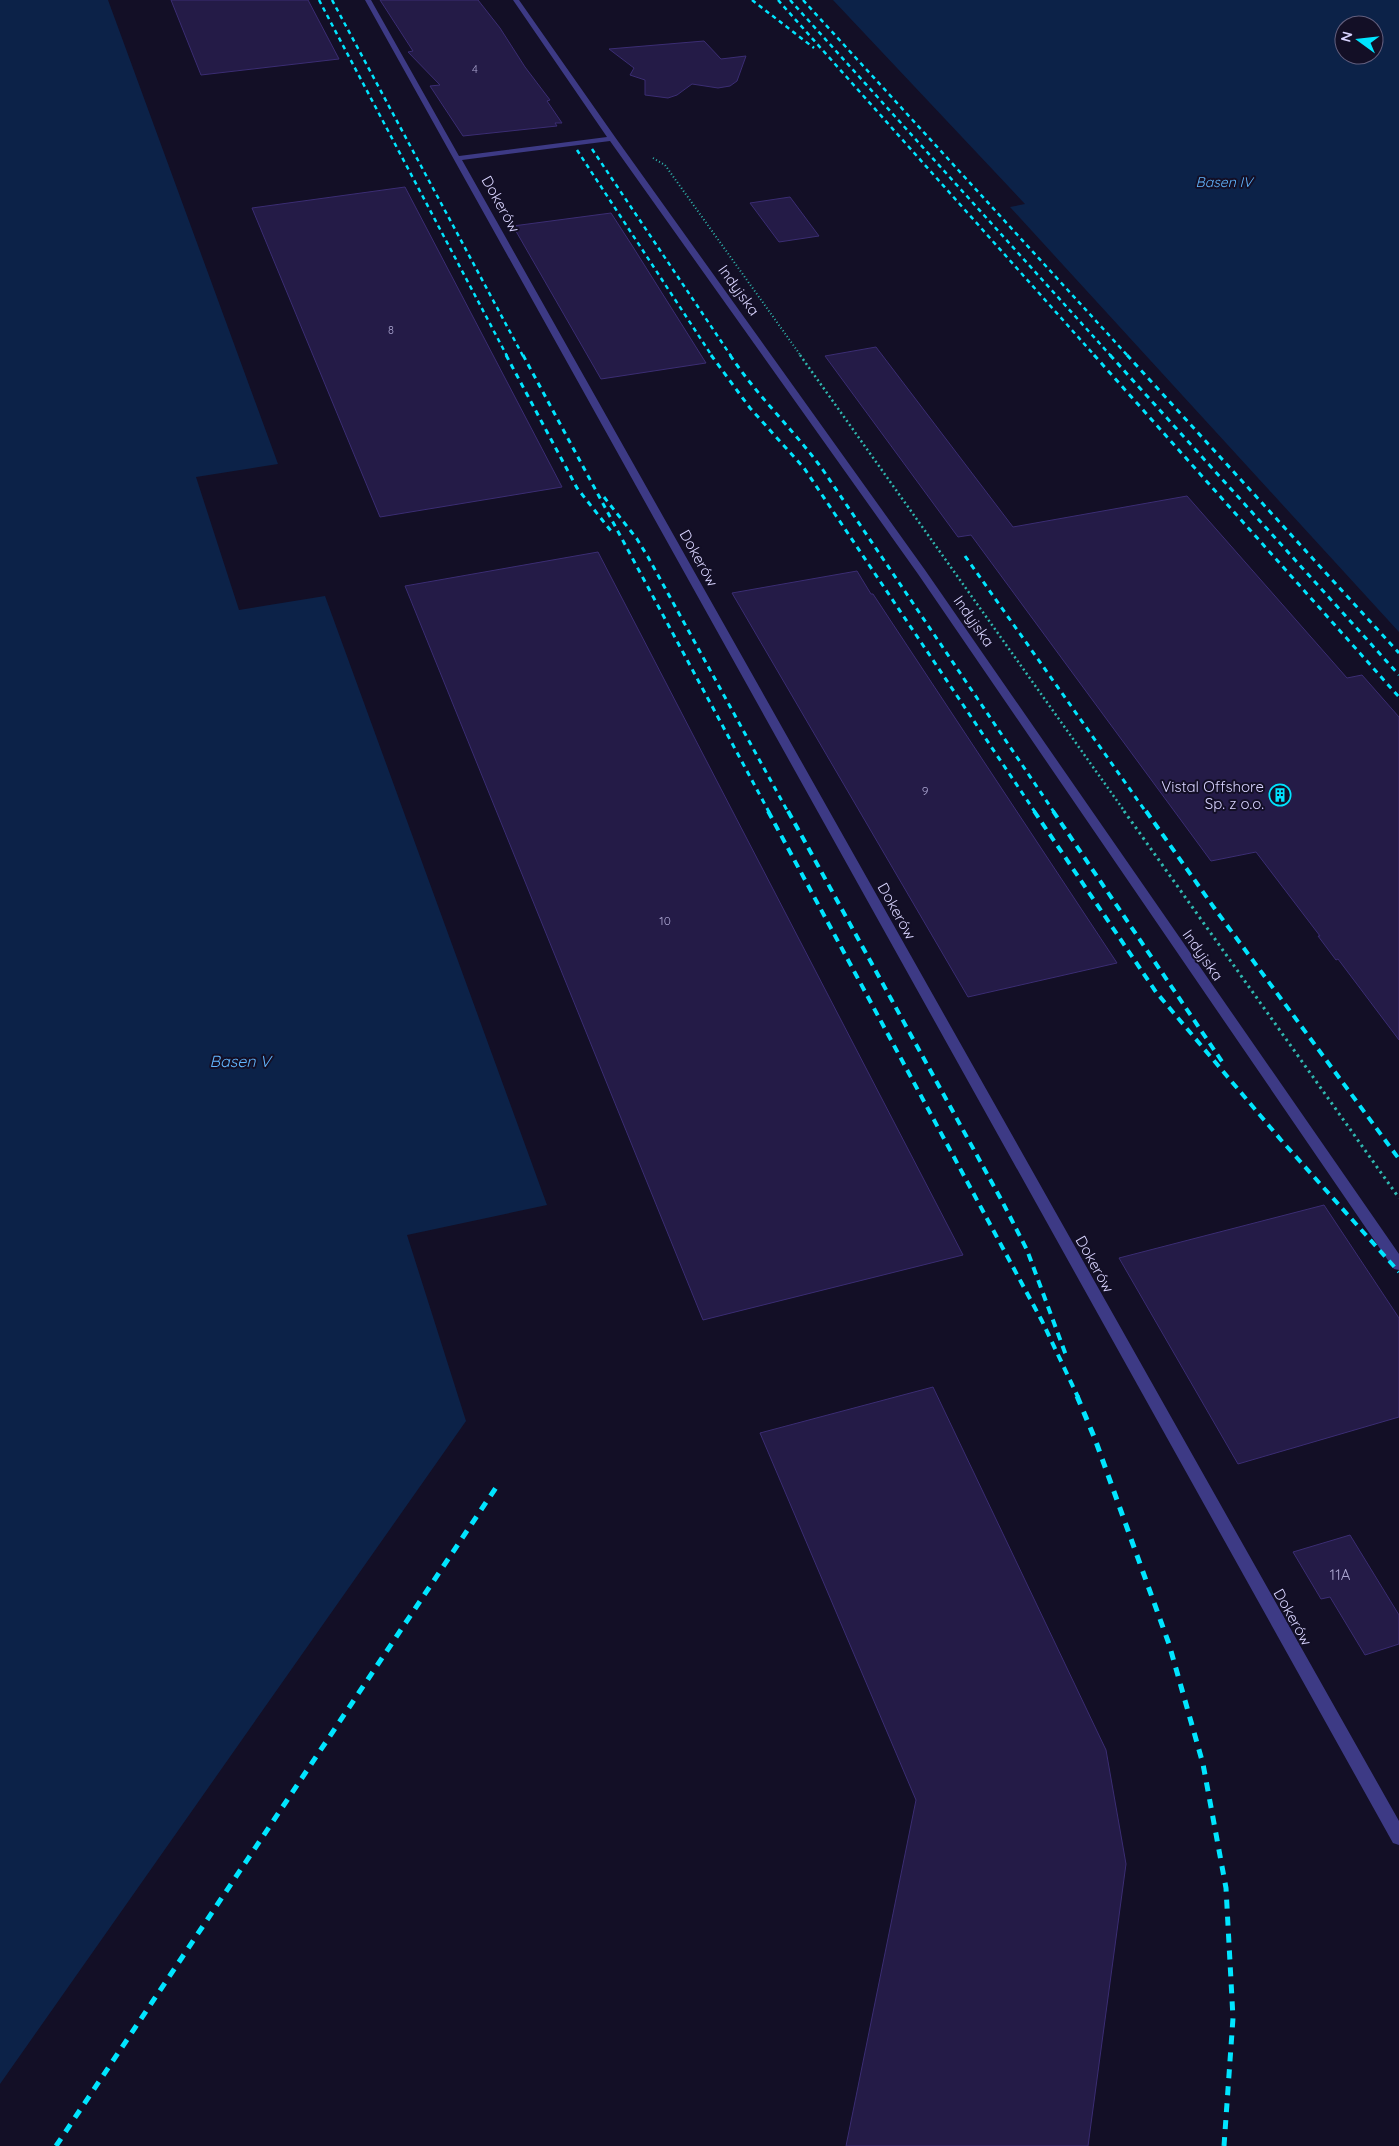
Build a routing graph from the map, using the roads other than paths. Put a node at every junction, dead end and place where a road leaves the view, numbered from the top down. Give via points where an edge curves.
1 (368, 0) edge
2 (516, 0) edge
3 (612, 139) junction
4 (458, 158) junction
5 (1399, 1265) edge
6 (1399, 1837) edge

1 - 4 lane, Dokerów
2 - 3 lane, Indyjska
3 - 4 lane
3 - 5 lane, Indyjska via 922,572
4 - 6 lane, Dokerów

